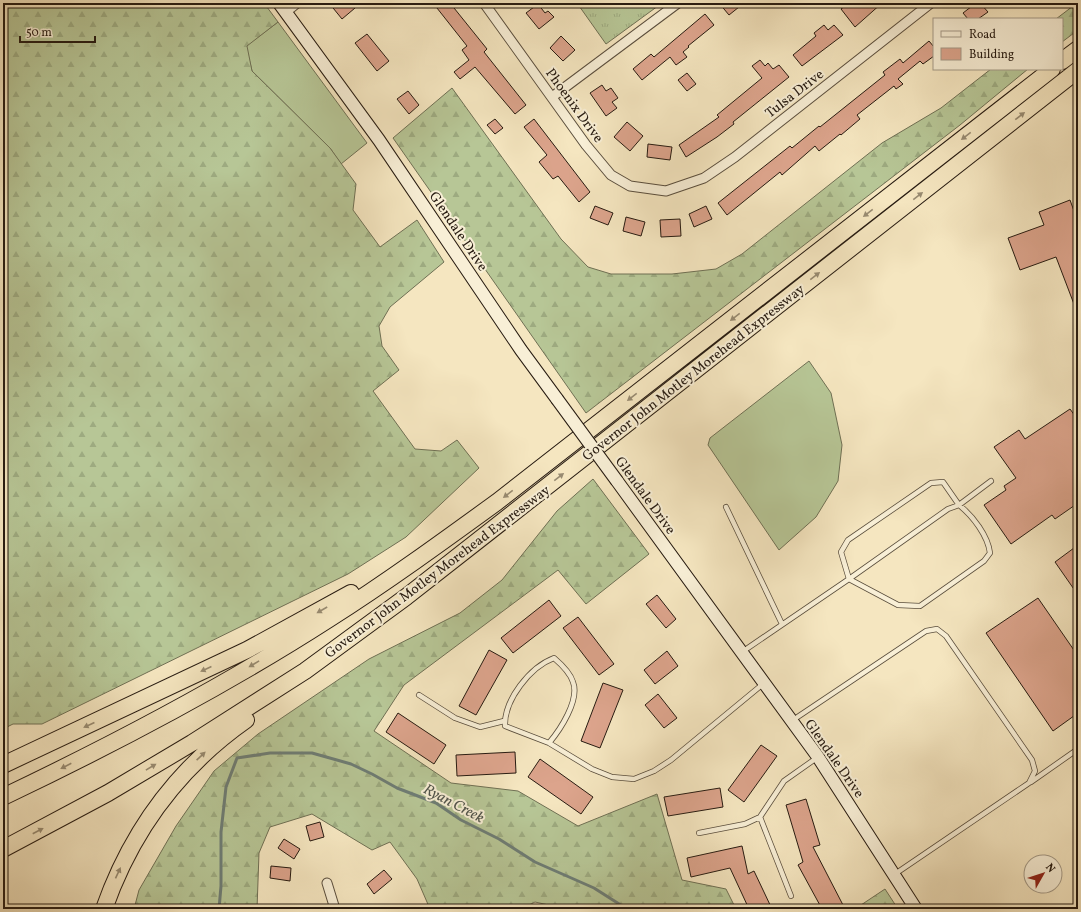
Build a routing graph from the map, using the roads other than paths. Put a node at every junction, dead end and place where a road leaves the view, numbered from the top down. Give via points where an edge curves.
1 (297, 3) edge
2 (484, 3) edge
3 (678, 3) edge
4 (931, 3) edge
5 (283, 8) edge
6 (1078, 49) edge
7 (1063, 60) edge
8 (1051, 70) edge
9 (1078, 70) edge
10 (552, 97) junction
11 (666, 191) joint
12 (991, 481) dead end
13 (959, 506) junction
14 (726, 507) dead end
15 (418, 560) junction
16 (849, 579) junction
17 (782, 624) junction
18 (740, 653) junction
19 (305, 671) junction
20 (763, 684) junction
21 (419, 695) dead end
22 (504, 721) junction
23 (791, 722) junction
24 (550, 743) junction
25 (1078, 749) edge
26 (818, 758) junction
27 (3, 765) edge
28 (1029, 783) junction
29 (3, 797) edge
30 (760, 817) junction
31 (700, 833) dead end
32 (3, 849) edge
33 (894, 875) junction
34 (326, 883) dead end
35 (791, 896) dead end
36 (104, 909) edge
37 (335, 909) edge
38 (916, 909) edge

1 - 5 street
2 - 10 street, Phoenix Drive
3 - 10 street
4 - 11 street, Tulsa Drive via 735,157 704,178
5 - 18 street, Glendale Drive, bridge via 379,140 521,350
6 - 7 highway
8 -> 15 highway, Governor John Motley Morehead Expressway via 497,502
19 -> 9 highway, Governor John Motley Morehead Expressway via 406,597
10 - 11 street, Phoenix Drive via 611,175 630,186
12 - 13 lane
13 - 16 lane via 948,509
13 - 16 lane via 943,482 931,483 848,540 841,552
13 - 16 lane via 967,512 989,544 990,553 984,561 920,606 898,605
14 - 17 lane
15 -> 27 highway via 394,566 247,650
15 -> 29 highway, Governor John Motley Morehead Expressway via 288,644 119,739
16 - 17 lane
17 - 18 lane
18 - 20 street, Glendale Drive
32 -> 19 highway via 108,793
36 -> 19 highway via 132,845 174,785 200,757 226,735 285,694
20 - 23 street, Glendale Drive
20 - 24 lane via 671,760 654,771 634,779 612,777 592,769
21 - 22 lane via 456,718 480,727
22 - 24 lane via 505,726
22 - 24 lane via 504,715 525,678 554,658 574,682 573,702 560,730
23 - 26 street, Glendale Drive
23 - 28 lane via 926,631 937,629 946,636 1032,760 1035,771
25 - 28 lane
26 - 30 lane via 784,781
26 - 33 street, Glendale Drive
28 - 33 lane
30 - 31 lane via 745,824
30 - 35 lane
33 - 38 street, Glendale Drive
34 - 37 street

